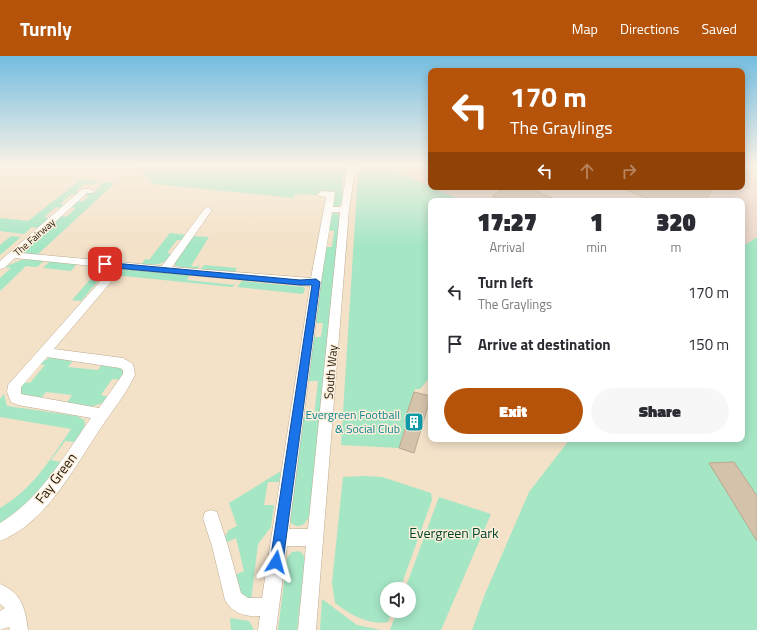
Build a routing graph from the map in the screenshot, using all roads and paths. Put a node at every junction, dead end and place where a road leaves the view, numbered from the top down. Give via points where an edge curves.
1 (83, 192) edge
2 (348, 192) edge
3 (322, 194) dead end
4 (345, 209) junction
5 (208, 210) dead end
6 (328, 210) junction
7 (13, 255) junction
8 (0, 266) edge
9 (119, 266) junction
10 (164, 270) junction
11 (316, 282) junction
12 (44, 352) junction
13 (102, 414) junction
14 (211, 518) dead end
15 (0, 533) edge
16 (316, 537) junction
17 (280, 538) junction
18 (0, 593) edge
19 (270, 606) junction
20 (16, 612) junction
21 (0, 622) edge
22 (19, 630) edge
23 (267, 630) edge
24 (308, 630) edge

1 - 7 street, The Fairway
2 - 4 street, South Way
3 - 6 street via 331,194
4 - 6 street
4 - 16 street, South Way
5 - 10 street
6 - 11 street
7 - 8 street, The Fairway
7 - 9 street
9 - 10 street
9 - 12 street
10 - 11 street
11 - 17 street
12 - 13 street, Fay Green via 118,362 129,368 129,375
12 - 13 street via 15,385 16,398
13 - 15 street, Fay Green via 40,502 19,522
14 - 19 street via 234,601 247,607
16 - 17 street
16 - 24 street, South Way
17 - 19 street
18 - 20 street via 11,601
19 - 23 street
20 - 21 street
20 - 22 street

